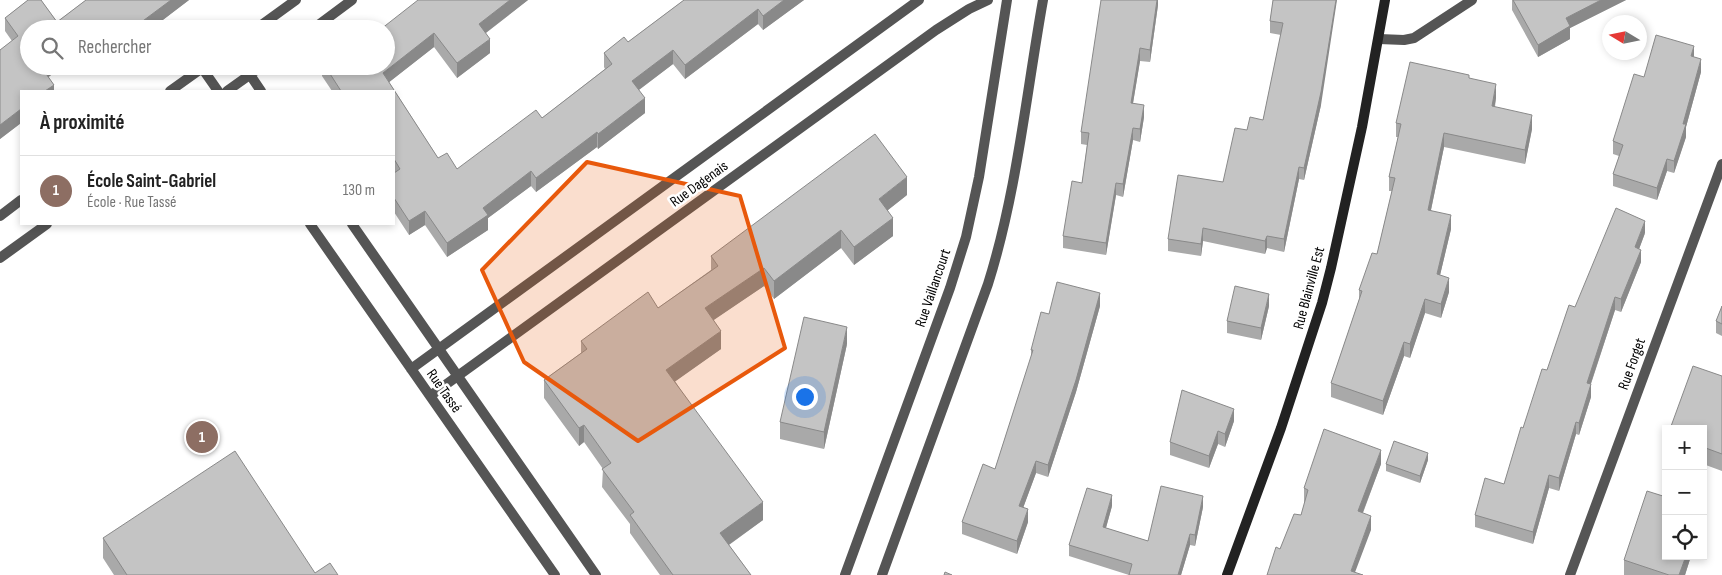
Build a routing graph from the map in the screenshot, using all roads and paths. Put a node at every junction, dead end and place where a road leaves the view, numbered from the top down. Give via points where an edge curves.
1 (296, 0) edge
2 (352, 0) edge
3 (920, 0) edge
4 (988, 0) edge
5 (1007, 0) edge
6 (1043, 0) edge
7 (1385, 0) edge
8 (1472, 0) edge
9 (268, 20) edge
10 (325, 20) edge
11 (1379, 39) junction
12 (192, 75) edge
13 (208, 75) edge
14 (243, 75) edge
15 (250, 75) edge
16 (171, 90) edge
17 (217, 90) edge
18 (228, 90) edge
19 (260, 90) edge
20 (1722, 164) edge
21 (20, 201) edge
22 (0, 216) edge
23 (46, 225) edge
24 (311, 225) edge
25 (353, 225) edge
26 (0, 258) edge
27 (439, 350) junction
28 (411, 370) junction
29 (458, 377) junction
30 (430, 396) junction
31 (555, 575) edge
32 (596, 575) edge
33 (845, 575) edge
34 (882, 575) edge
35 (1227, 575) edge
36 (1570, 575) edge

1 - 9 street
2 - 10 street
3 - 27 street, Rue Dagenais
4 - 29 street, Rue Dagenais via 936,30
5 - 33 street, Rue Vaillancourt via 979,177 966,236
6 - 34 street via 998,253
7 - 11 street, Rue Blainville Est
8 - 11 street via 1414,38
11 - 35 street, Rue Blainville Est via 1322,303 1281,428
12 - 16 street
13 - 17 street
14 - 18 street
15 - 19 street
20 - 36 street, Rue Forget
21 - 22 street
23 - 26 street
24 - 28 street, Rue Tassé
25 - 27 street, Rue Tassé
27 - 28 street, Rue Dagenais
27 - 29 street, Rue Tassé
28 - 30 street, Rue Tassé
29 - 30 street, Rue Dagenais
29 - 32 street, Rue Tassé
30 - 31 street, Rue Tassé

